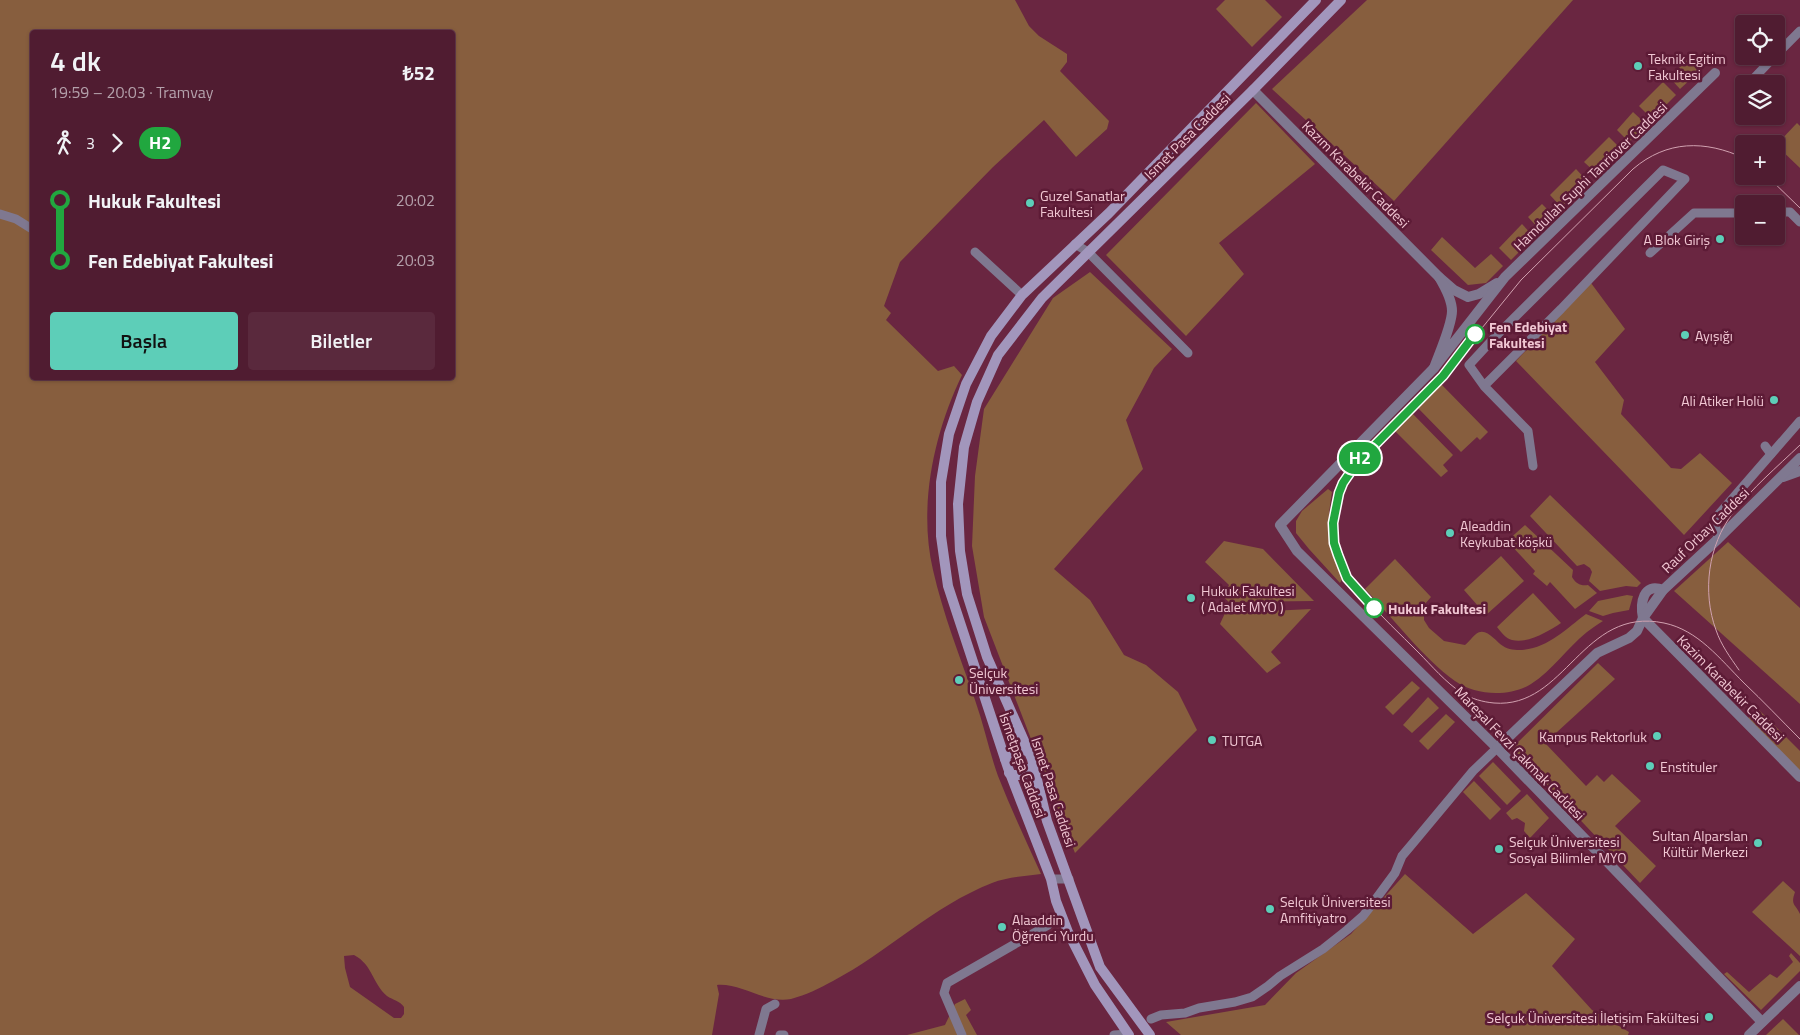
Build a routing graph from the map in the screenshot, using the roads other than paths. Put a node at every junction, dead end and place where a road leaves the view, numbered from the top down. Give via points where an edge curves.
1 (1316, 0) edge
2 (1341, 0) edge
3 (1799, 34) edge
4 (1785, 47) edge
5 (1767, 65) edge
6 (1715, 73) dead end
7 (1757, 75) edge
8 (1253, 90) junction
9 (1735, 212) edge
10 (1785, 212) edge
11 (0, 214) edge
12 (1800, 222) edge
13 (30, 228) edge
14 (1075, 244) junction
15 (975, 252) dead end
16 (1088, 252) junction
17 (1650, 253) dead end
18 (1439, 277) junction
19 (1505, 277) junction
20 (1022, 295) junction
21 (1468, 297) junction
22 (1452, 310) junction
23 (1474, 317) junction
24 (1188, 353) dead end
25 (1434, 368) junction
26 (1484, 386) junction
27 (1800, 421) edge
28 (1765, 446) dead end
29 (1771, 454) junction
30 (1800, 458) edge
31 (1533, 466) dead end
32 (1800, 471) edge
33 (1777, 480) junction
34 (1718, 539) junction
35 (1642, 618) junction
36 (1497, 748) junction
37 (1028, 752) junction
38 (1005, 759) junction
39 (1033, 766) junction
40 (1009, 773) junction
41 (1800, 777) edge
42 (1051, 879) junction
43 (1069, 879) junction
44 (1048, 925) dead end
45 (1800, 986) edge
46 (775, 1004) dead end
47 (1151, 1019) dead end
48 (1762, 1022) junction
49 (762, 1035) edge
50 (962, 1035) edge
51 (1114, 1035) edge
52 (1129, 1035) edge
53 (1150, 1035) edge
54 (1749, 1035) edge

1 - 14 main road, İsmetpaşa Caddesi
2 - 8 main road, Ismet Pasa Caddesi
3 - 4 street
5 - 7 street
6 - 19 street, Hamdullah Suphi Tanriover Caddesi
8 - 16 main road, Ismet Pasa Caddesi
8 - 18 street, Kazım Karabekir Caddesi
9 - 17 street via 1694,213
10 - 12 street via 1790,212
11 - 13 street
14 - 16 street
14 - 20 main road, İsmetpaşa Caddesi
15 - 20 street
16 - 24 street
16 - 37 main road, Ismet Pasa Caddesi via 1042,298 998,355 977,402 963,457 958,504 960,551 967,594 987,656
18 - 21 street
18 - 22 street
19 - 21 street via 1479,294
19 - 23 street
20 - 38 main road, İsmetpaşa Caddesi via 991,336 966,384 949,434 941,482 941,536 948,586
21 - 22 street via 1460,297
21 - 23 street via 1477,305
22 - 23 street via 1459,320 1467,322
22 - 25 street
23 - 25 street
25 - 36 street, Mareşal Fevzi Çakmak Caddesi via 1280,525 1297,551
26 - 26 street via 1561,309 1686,179 1663,170 1493,339 1469,366
26 - 31 street via 1528,430
27 - 29 street
28 - 29 street
29 - 34 street via 1757,464 1719,514 1715,523
30 - 33 street, Rauf Orbay Caddesi
32 - 33 street
33 - 34 street, Rauf Orbay Caddesi
34 - 35 street, Rauf Orbay Caddesi via 1663,590 1651,589 1646,593 1640,603
35 - 36 street via 1637,631 1597,653
35 - 41 street, Kazim Karabekir Caddesi
36 - 47 street via 1473,771 1402,856 1395,873 1363,916 1323,949 1252,997
36 - 48 street, Mareşal Fevzi Çakmak Caddesi
37 - 38 main road via 1014,749
37 - 39 main road, Ismet Pasa Caddesi
38 - 40 main road, İsmetpaşa Caddesi
39 - 40 main road via 1023,775
39 - 43 main road, Ismet Pasa Caddesi via 1047,821
40 - 42 main road, İsmetpaşa Caddesi
42 - 43 street
42 - 52 main road, İsmetpaşa Caddesi via 1068,932 1095,985
43 - 53 main road, Ismet Pasa Caddesi via 1100,967
44 - 50 street via 947,983 944,993
45 - 48 street
46 - 49 street via 766,1009
48 - 54 street
51 - 52 street

